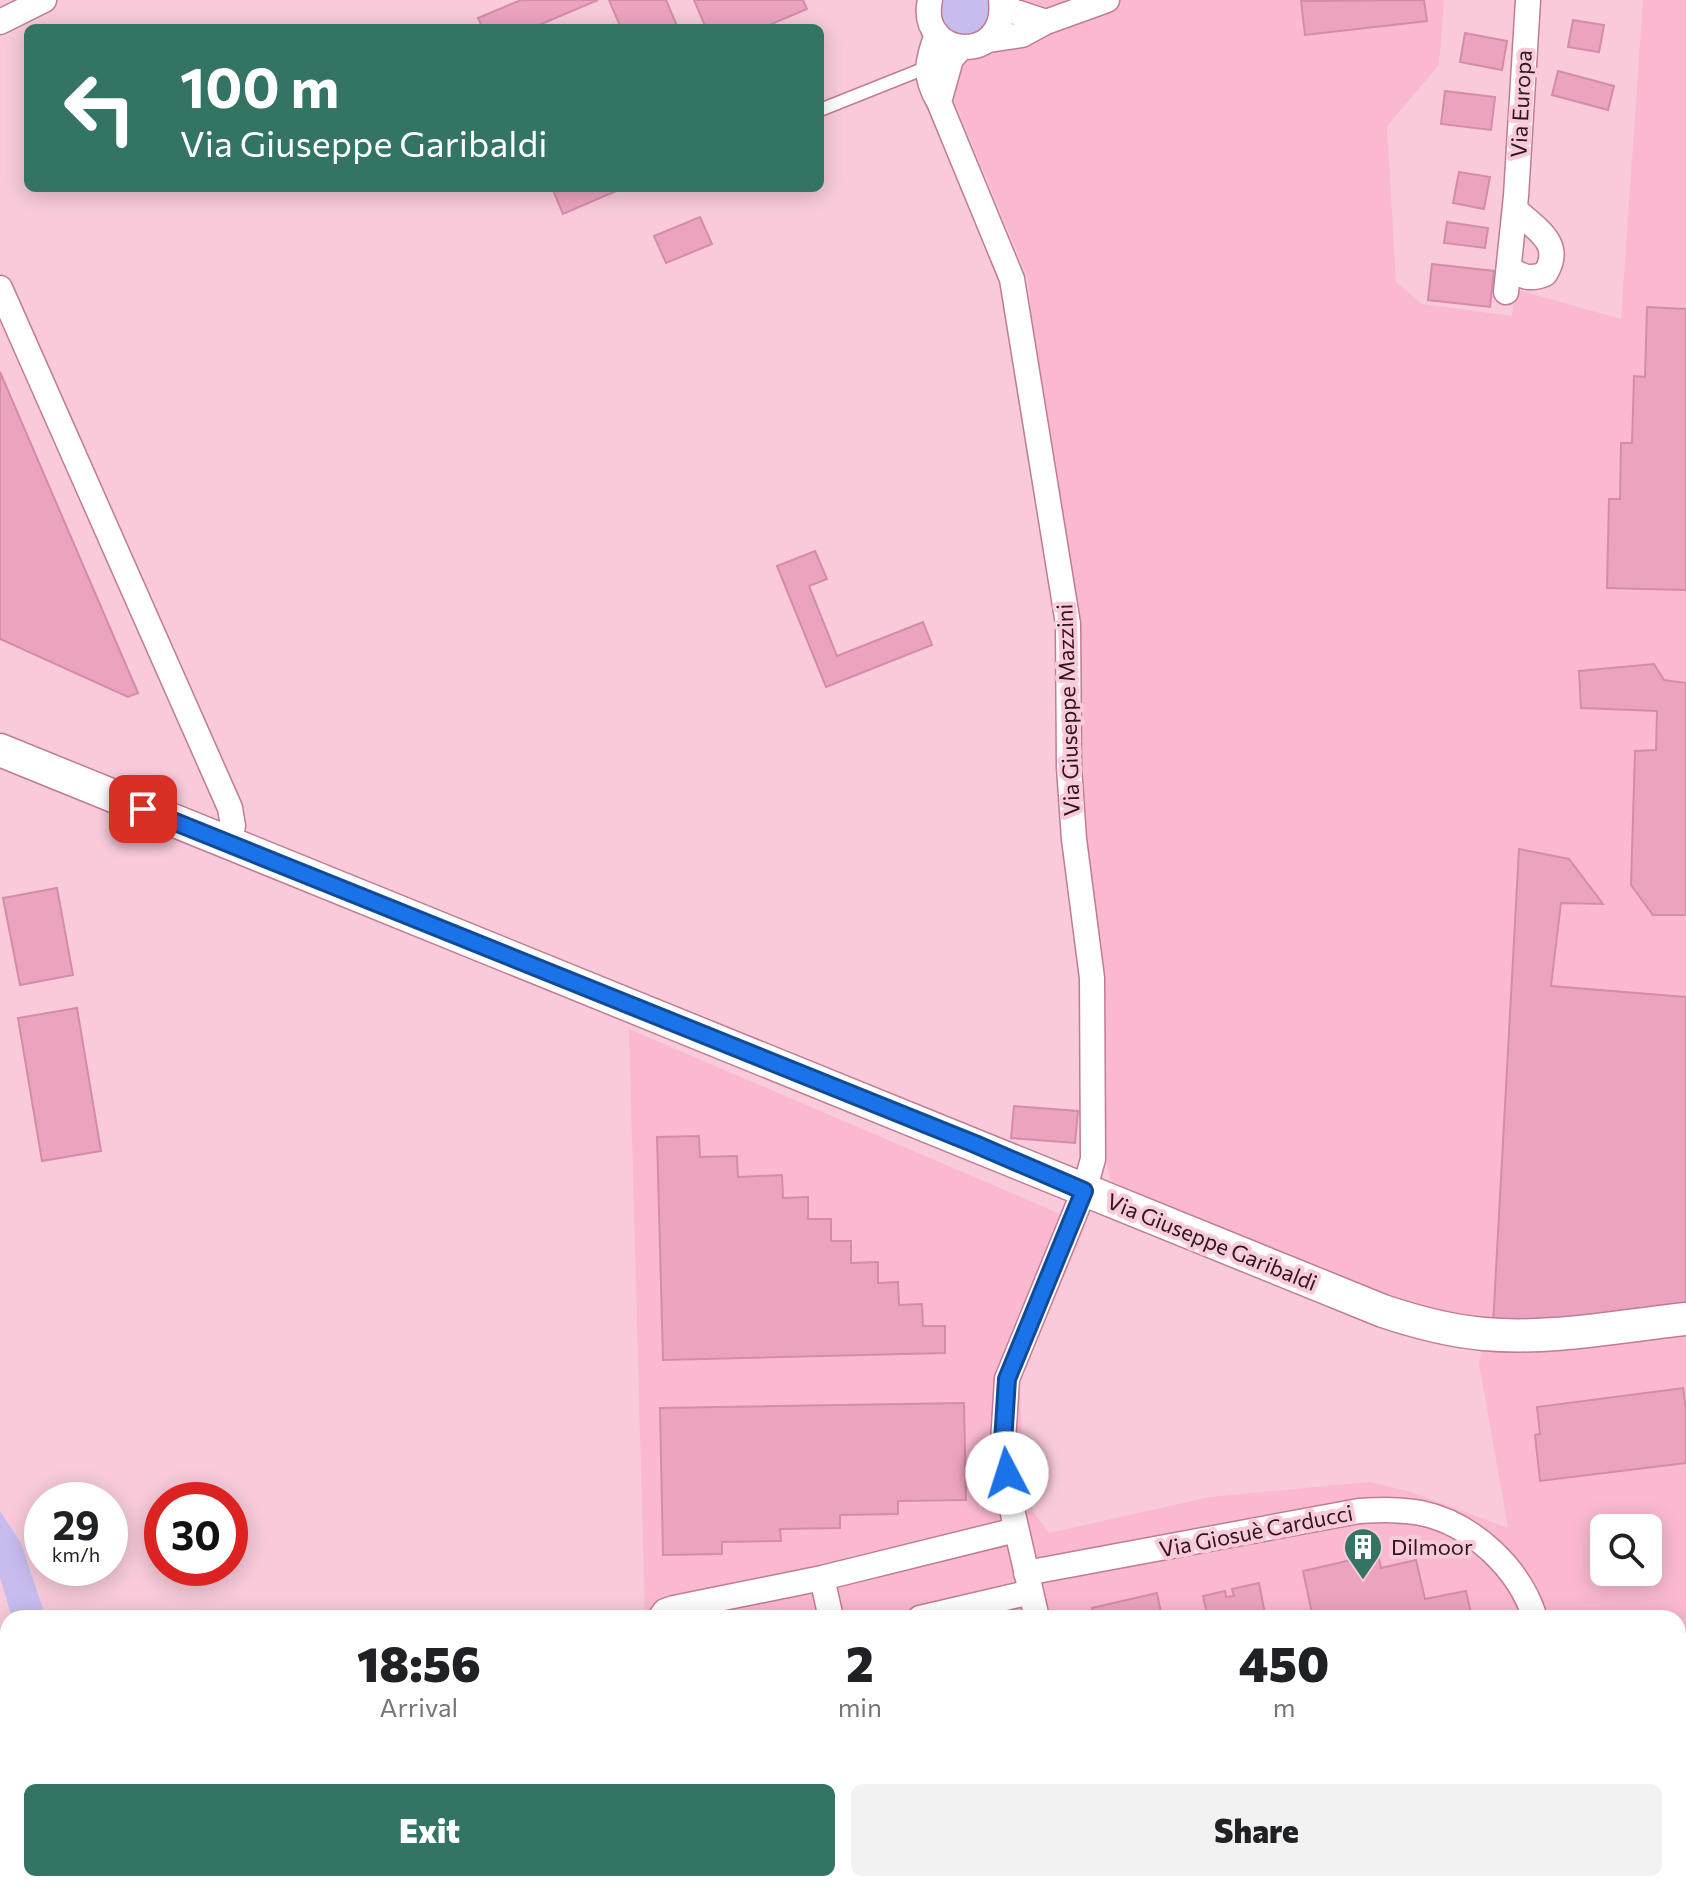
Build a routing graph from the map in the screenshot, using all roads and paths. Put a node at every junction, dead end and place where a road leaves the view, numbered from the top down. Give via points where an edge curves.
1 (44, 0) edge
2 (1107, 0) edge
3 (1528, 0) edge
4 (1002, 1) edge
5 (925, 3) edge
6 (0, 22) edge
7 (1046, 22) junction
8 (937, 34) junction
9 (989, 40) junction
10 (961, 48) junction
11 (928, 67) junction
12 (939, 102) junction
13 (824, 108) edge
14 (1515, 209) junction
15 (0, 288) edge
16 (0, 750) edge
17 (228, 844) junction
18 (1084, 1191) junction
19 (1686, 1319) edge
20 (1016, 1530) junction
21 (822, 1578) junction
22 (1028, 1582) junction
23 (668, 1610) edge
24 (829, 1610) edge
25 (944, 1610) edge
26 (1035, 1610) edge
27 (1533, 1610) edge

1 - 6 street
2 - 7 street
3 - 14 street, Via Europa
4 - 7 street via 1013,11
4 - 9 street via 1001,23
5 - 8 street
7 - 9 street via 1022,35
8 - 10 street
8 - 11 street
9 - 10 street
10 - 12 street via 951,59
11 - 12 street, Via Giuseppe Mazzini via 928,83
11 - 13 lane
12 - 18 street, Via Giuseppe Mazzini via 1012,279 1068,624 1069,767 1092,978 1093,1159
14 - 14 street, Via Europa via 1508,280 1535,278 1545,274 1553,248
15 - 17 street via 230,808
16 - 17 street, Via Giuseppe Garibaldi
17 - 18 street, Via Giuseppe Garibaldi
18 - 19 street, Via Giuseppe Garibaldi via 1431,1326 1526,1336
18 - 20 street, Via Giuseppe Mazzini via 1007,1379 1003,1442
20 - 21 street
20 - 22 street, Via Giuseppe Mazzini
21 - 23 street
21 - 24 street
22 - 25 street, Via Giosuè Carducci
22 - 26 street, Via Giuseppe Mazzini
22 - 27 street, Via Giosuè Carducci via 1359,1511 1400,1510 1425,1514 1479,1541 1504,1562

